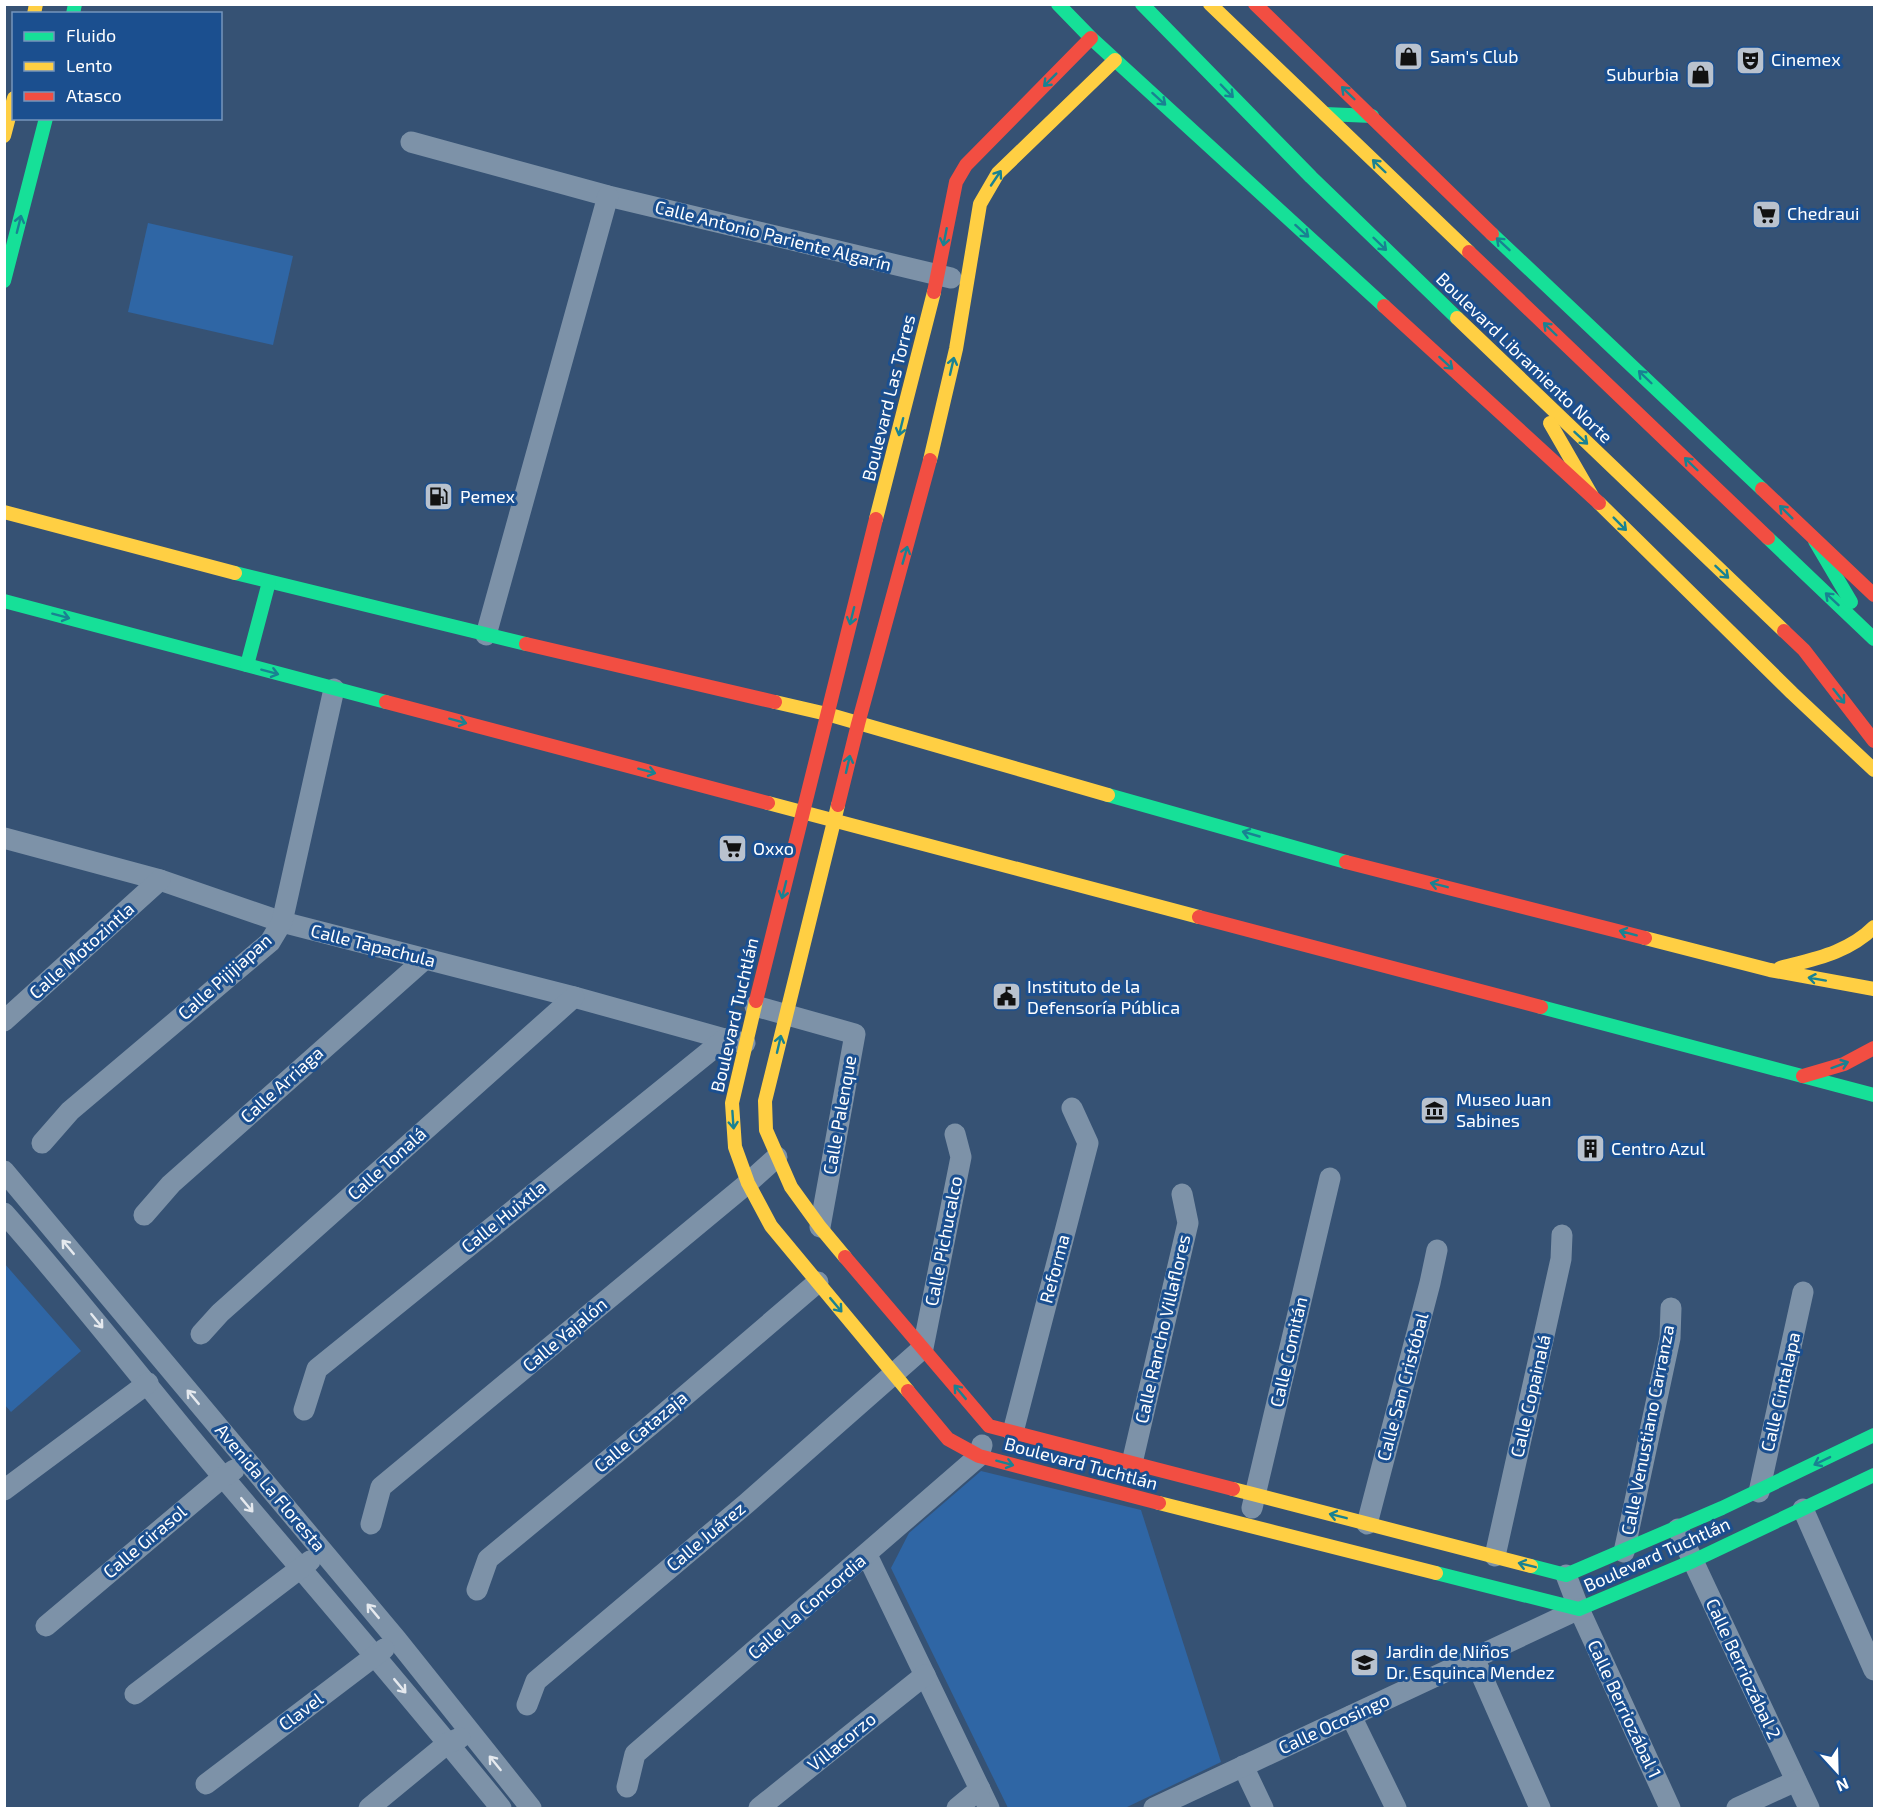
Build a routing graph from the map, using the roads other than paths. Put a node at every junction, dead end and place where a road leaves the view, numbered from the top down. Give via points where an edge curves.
1 (1058, 4) edge
2 (1142, 4) edge
3 (1210, 4) edge
4 (1255, 4) edge
5 (1091, 38) junction
6 (1115, 60) junction
7 (12, 106) edge
8 (1325, 114) junction
9 (1372, 116) junction
10 (45, 120) edge
11 (4, 136) edge
12 (411, 142) dead end
13 (608, 196) junction
14 (938, 275) junction
15 (4, 281) edge
16 (968, 282) junction
17 (1533, 392) junction
18 (1592, 496) junction
19 (4, 512) edge
20 (1815, 541) junction
21 (269, 582) junction
22 (1875, 595) edge
23 (4, 601) edge
24 (486, 636) junction
25 (1873, 638) edge
26 (247, 665) junction
27 (334, 688) junction
28 (827, 714) junction
29 (858, 724) junction
30 (1875, 741) edge
31 (1875, 770) edge
32 (803, 812) junction
33 (835, 821) junction
34 (7, 842) edge
35 (160, 880) junction
36 (282, 922) junction
37 (1875, 927) edge
38 (425, 959) junction
39 (1770, 970) junction
40 (1875, 990) edge
41 (574, 997) junction
42 (755, 1006) junction
43 (786, 1015) junction
44 (4, 1021) edge
45 (735, 1041) junction
46 (1875, 1048) edge
47 (1803, 1076) junction
48 (1875, 1095) edge
49 (1072, 1108) dead end
50 (955, 1134) dead end
51 (42, 1143) dead end
52 (777, 1157) junction
53 (4, 1171) edge
54 (1330, 1178) dead end
55 (748, 1183) junction
56 (1182, 1194) dead end
57 (4, 1213) edge
58 (144, 1215) dead end
59 (820, 1227) junction
60 (1562, 1235) dead end
61 (1437, 1250) dead end
62 (818, 1282) junction
63 (1803, 1292) dead end
64 (1671, 1308) dead end
65 (201, 1334) dead end
66 (923, 1348) junction
67 (893, 1373) junction
68 (148, 1383) junction
69 (304, 1410) dead end
70 (989, 1426) junction
71 (1012, 1432) junction
72 (1875, 1435) edge
73 (979, 1456) junction
74 (248, 1462) junction
75 (1132, 1463) junction
76 (1875, 1475) edge
77 (223, 1477) junction
78 (4, 1490) edge
79 (1759, 1492) junction
80 (1256, 1495) junction
81 (1803, 1509) junction
82 (371, 1524) dead end
83 (1367, 1524) junction
84 (1247, 1526) junction
85 (1678, 1529) junction
86 (322, 1551) junction
87 (1624, 1552) junction
88 (867, 1555) junction
89 (1495, 1556) junction
90 (1693, 1561) junction
91 (301, 1568) junction
92 (1566, 1575) junction
93 (477, 1590) dead end
94 (1579, 1609) junction
95 (46, 1626) dead end
96 (397, 1640) junction
97 (374, 1656) junction
98 (1474, 1658) junction
99 (1875, 1670) edge
100 (925, 1675) junction
101 (135, 1694) dead end
102 (527, 1705) dead end
103 (1351, 1716) junction
104 (471, 1733) junction
105 (448, 1743) junction
106 (1243, 1766) junction
107 (1796, 1781) junction
108 (206, 1784) dead end
109 (627, 1787) dead end
110 (980, 1789) junction
111 (369, 1809) edge
112 (501, 1809) edge
113 (531, 1809) edge
114 (759, 1809) edge
115 (957, 1809) edge
116 (989, 1809) edge
117 (1154, 1809) edge
118 (1263, 1809) edge
119 (1396, 1809) edge
120 (1540, 1809) edge
121 (1670, 1809) edge
122 (1737, 1809) edge
123 (1809, 1809) edge

1 - 5 main road
2 -> 17 main road, Boulevard Libramiento Norte via 1311,177
3 - 8 main road
9 -> 4 main road
5 - 6 main road
5 -> 14 main road, Boulevard Las Torres via 966,165 956,182
16 -> 6 main road via 980,204 998,173
6 -> 18 main road
7 - 11 main road
8 - 9 main road
25 -> 8 main road
20 -> 9 main road
15 -> 10 main road
12 - 13 street, Calle Antonio Pariente Algarín
13 - 14 street, Calle Antonio Pariente Algarín
13 - 24 street
14 - 16 street, Calle Antonio Pariente Algarín
14 -> 28 main road, Boulevard Las Torres
29 -> 16 main road via 921,498
17 - 18 main road
17 -> 30 main road, Boulevard Libramiento Norte via 1804,650
18 -> 31 main road
19 - 21 main road
20 - 22 main road
20 - 25 main road
21 - 24 main road
21 - 26 main road
23 -> 26 main road
24 - 28 main road
26 -> 27 main road
27 -> 32 main road
27 - 36 street, Calle Pijijiapan
28 - 29 main road
28 - 32 main road, Boulevard Las Torres
33 -> 29 main road
39 -> 29 main road via 1322,856
32 - 33 main road
32 -> 42 main road, Boulevard Tuchtlán
33 - 43 main road, Boulevard Tuchtlán
33 - 47 main road
34 - 35 street, Calle Tapachula
35 - 36 street, Calle Tapachula
35 - 44 street, Calle Motozintla
36 - 38 street, Calle Tapachula
36 - 51 street, Calle Pijijiapan via 270,942 70,1111
37 - 39 main road via 1836,953
38 - 41 street, Calle Tapachula
38 - 58 street, Calle Arriaga via 171,1184
40 -> 39 main road
41 - 45 street, Calle Tapachula
41 - 65 street, Calle Tonalá
42 - 43 street, Calle Palenque
42 - 45 main road, Boulevard Tuchtlán
52 -> 43 main road, Boulevard Tuchtlán via 766,1130 765,1101
43 - 59 street, Calle Palenque via 855,1034
45 -> 55 main road, Boulevard Tuchtlán via 735,1147
45 - 69 street, Calle Huixtla via 317,1369
47 -> 46 main road via 1844,1064
47 - 48 main road
49 - 71 street, Reforma via 1088,1143
50 - 66 street, Calle Pichucalco via 961,1157
52 - 55 street, Calle Yajalón
52 - 59 main road, Boulevard Tuchtlán via 791,1187
74 -> 53 street, Avenida La Floresta
54 - 80 street, Calle Comitán
55 - 62 main road, Boulevard Tuchtlán via 771,1226
55 - 82 street, Calle Yajalón via 381,1487
56 - 75 street, Calle Rancho Villaflores via 1188,1223
57 -> 68 street, Avenida La Floresta
59 - 66 main road, Boulevard Tuchtlán
60 - 89 street, Calle Copainalá via 1561,1259
61 - 83 street, Calle San Cristóbal
62 -> 67 main road, Boulevard Tuchtlán
62 - 93 street, Calle Catazaja via 488,1559
63 - 79 street, Calle Cintalapa
64 - 87 street, Calle Venustiano Carranza via 1670,1338
66 - 67 street, Calle Juárez
70 -> 66 main road, Boulevard Tuchtlán
67 - 73 main road, Boulevard Tuchtlán via 948,1439
67 - 102 street, Calle Juárez via 747,1503 536,1681
68 - 77 street, Avenida La Floresta
68 - 78 street
70 - 71 main road, Boulevard Tuchtlán
70 - 73 street
71 - 75 main road, Boulevard Tuchtlán
72 -> 79 main road, Boulevard Tuchtlán
73 -> 84 main road, Boulevard Tuchtlán
73 - 88 street, Calle La Concordia
74 - 77 street, Calle Girasol
74 - 86 street, Avenida La Floresta
75 - 80 main road, Boulevard Tuchtlán
76 - 81 main road, Boulevard Tuchtlán
77 -> 91 street, Avenida La Floresta
77 - 95 street, Calle Girasol
79 - 85 main road, Boulevard Tuchtlán
83 -> 80 main road, Boulevard Tuchtlán
80 - 84 street, Calle Comitán
81 - 90 main road, Boulevard Tuchtlán
81 - 99 street
83 - 89 main road, Boulevard Tuchtlán
84 - 94 main road, Boulevard Tuchtlán
85 - 87 main road, Boulevard Tuchtlán
85 - 90 street, Calle Berriozábal 2
86 - 91 street
96 -> 86 street, Avenida La Floresta
87 - 92 main road, Boulevard Tuchtlán
88 - 100 street
88 - 109 street, Calle La Concordia via 635,1754
92 -> 89 main road, Boulevard Tuchtlán
90 - 94 main road, Boulevard Tuchtlán
90 - 107 street, Calle Berriozábal 2
91 - 97 street, Avenida La Floresta
91 - 101 street
92 - 94 street, Calle Berriozábal 1
94 - 98 street, Calle Ocosingo
94 - 121 street, Calle Berriozábal 1
96 - 97 street, Clavel
96 - 104 street, Avenida La Floresta
97 -> 105 street, Avenida La Floresta
97 - 108 street, Clavel
98 - 103 street, Calle Ocosingo
98 - 120 street
100 - 110 street
100 - 114 street, Villacorzo
103 - 106 street, Calle Ocosingo
103 - 119 street
104 - 105 street
113 -> 104 street, Avenida La Floresta
105 - 111 street
105 - 112 street, Avenida La Floresta
106 - 117 street, Calle Ocosingo
106 - 118 street
107 - 122 street
107 - 123 street, Calle Berriozábal 2
110 - 115 street
110 - 116 street

